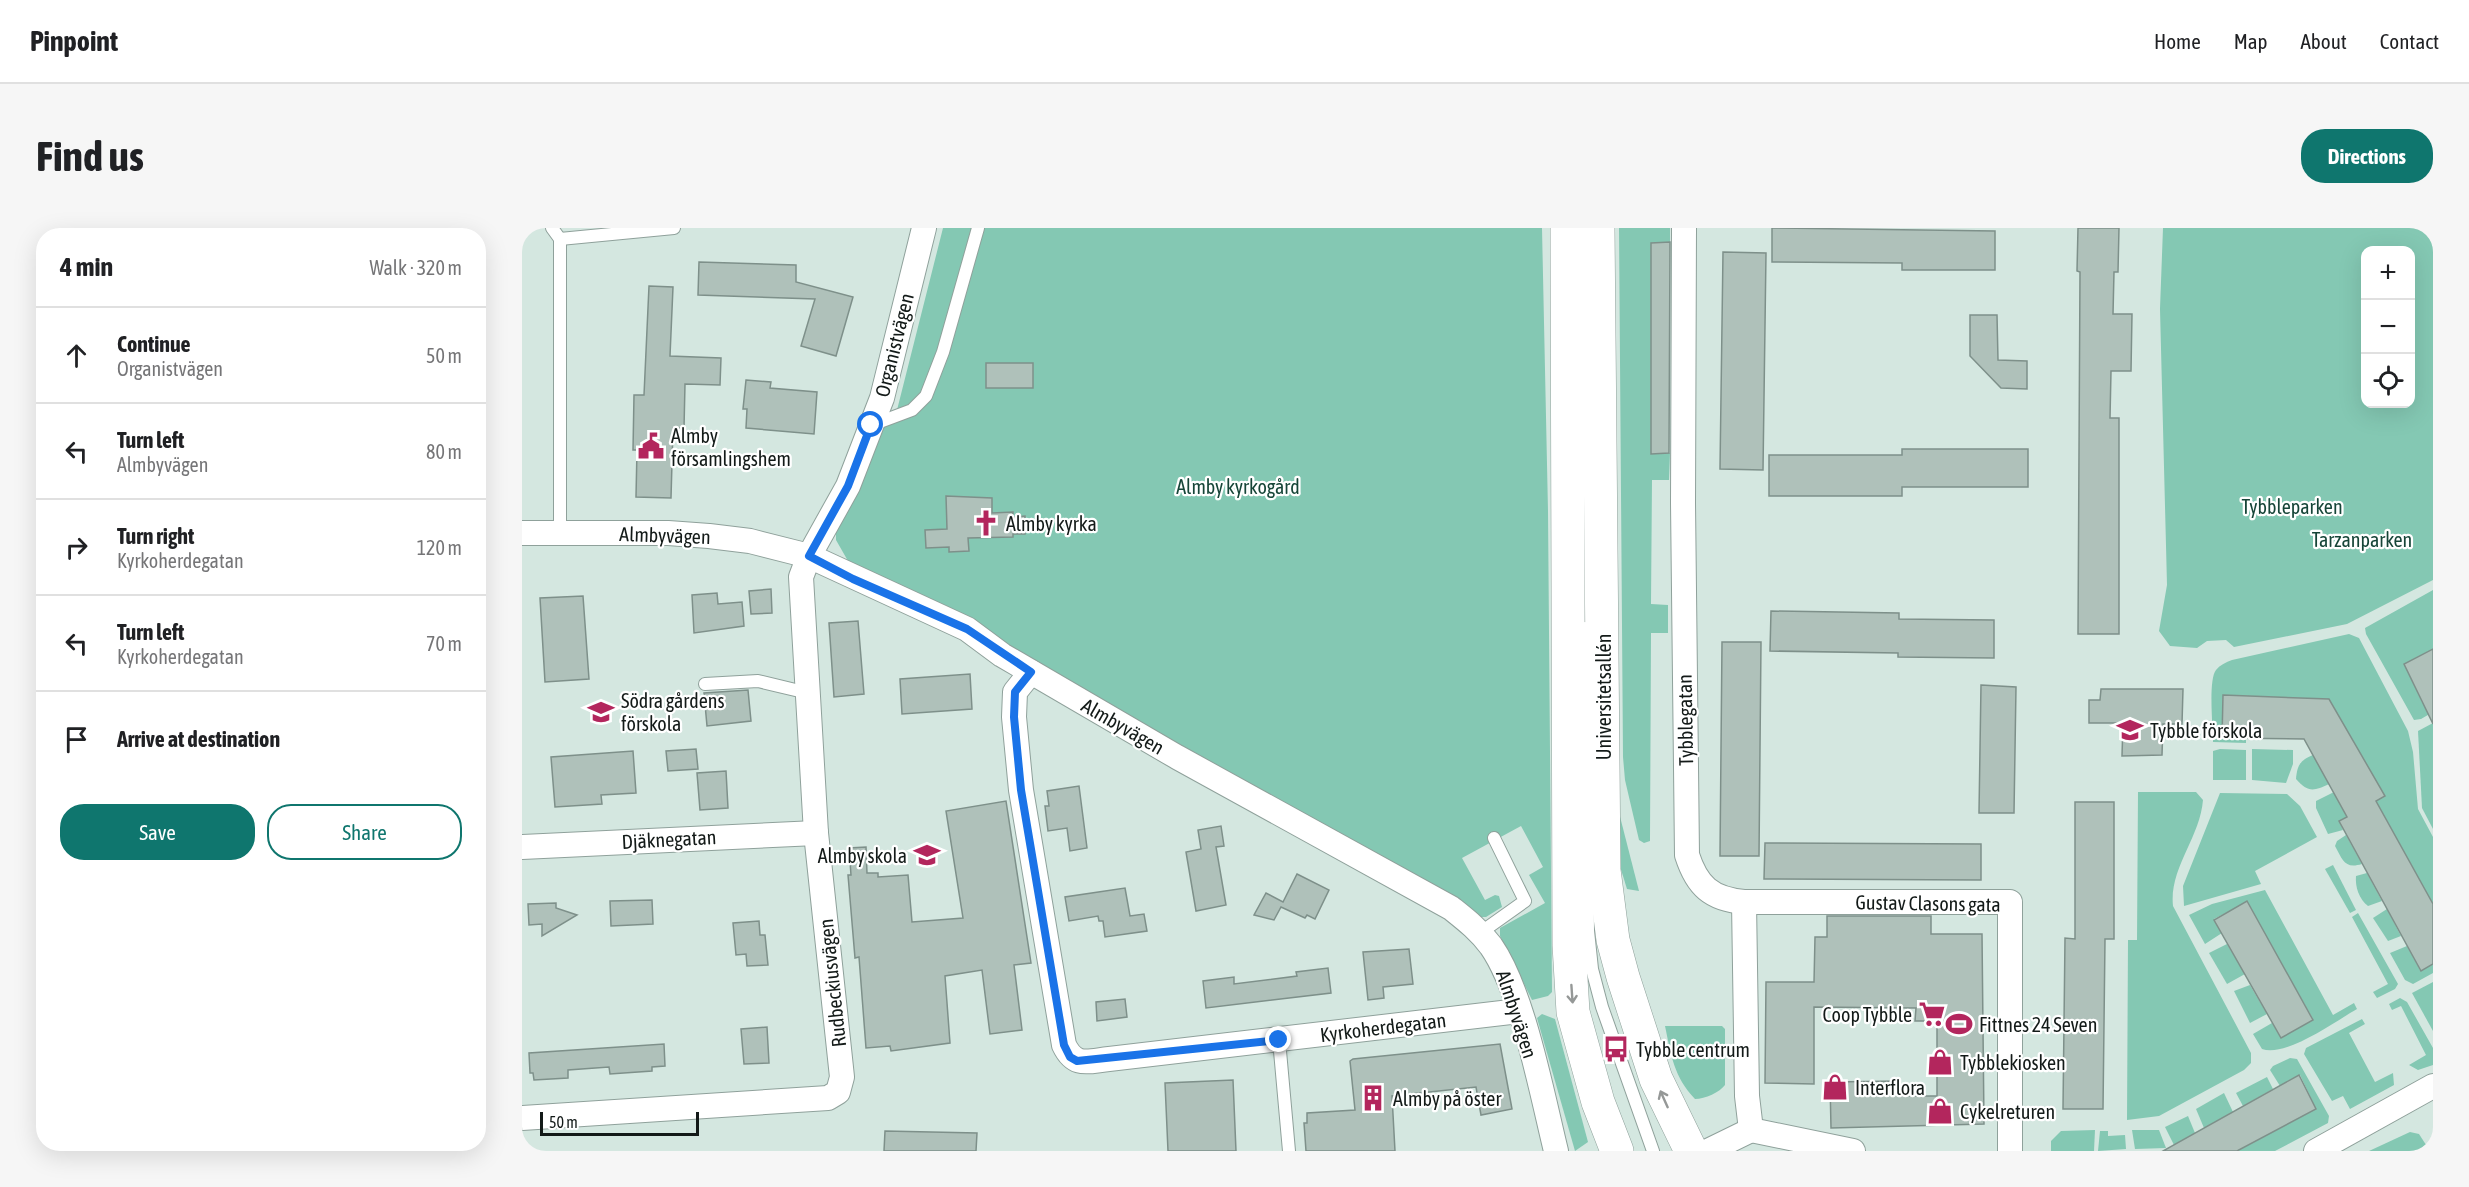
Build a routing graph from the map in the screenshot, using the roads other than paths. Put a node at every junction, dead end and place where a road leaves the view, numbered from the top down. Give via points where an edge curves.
1 (552, 228) edge
2 (674, 228) edge
3 (924, 228) edge
4 (978, 228) edge
5 (1567, 228) edge
6 (1598, 228) edge
7 (1684, 228) edge
8 (560, 240) junction
9 (871, 425) junction
10 (522, 533) edge
11 (560, 533) junction
12 (809, 556) junction
13 (1585, 615) dead end
14 (1031, 672) junction
15 (705, 684) dead end
16 (808, 693) junction
17 (816, 833) junction
18 (1494, 838) dead end
19 (522, 848) edge
20 (1744, 902) junction
21 (1480, 933) junction
22 (1519, 1011) junction
23 (1279, 1040) junction
24 (2430, 1095) edge
25 (522, 1118) edge
26 (1751, 1130) junction
27 (2331, 1147) edge
28 (1288, 1151) edge
29 (1556, 1151) edge
30 (1617, 1151) edge
31 (1653, 1151) edge
32 (1691, 1151) edge
33 (1708, 1151) edge
34 (1853, 1151) edge
35 (2010, 1151) edge

1 - 8 lane
2 - 8 lane
3 - 9 street, Organistvägen via 882,398
4 - 9 lane via 943,352 926,396 912,410
5 -> 30 main road, Universitetsallén via 1569,945 1574,1012 1598,1102
32 -> 6 main road, Universitetsallén via 1656,1079 1623,978 1613,940 1604,870
7 - 20 street, Tybblegatan via 1687,855 1693,875 1708,891 1725,900
8 - 11 lane
9 - 12 street, Organistvägen via 848,486
10 - 11 street, Almbyvägen
11 - 12 street, Almbyvägen via 668,532 713,536 771,545
12 - 14 street, Almbyvägen via 967,629
12 - 16 street, Rudbeckiusvägen via 801,577
13 - 31 lane via 1588,931 1592,969
14 - 21 street, Almbyvägen via 1412,885 1451,908
14 - 23 street, Kyrkoherdegatan via 1015,692 1021,790 1064,1045 1070,1057 1077,1061 1109,1059
15 - 16 lane via 758,681
16 - 17 street, Rudbeckiusvägen
17 - 19 street, Djäknegatan
17 - 25 street, Rudbeckiusvägen via 842,1077 838,1092 828,1098
18 - 21 lane via 1525,901
20 - 26 street
20 - 35 street, Gustav Clasons gata via 2010,902
21 - 22 street, Almbyvägen via 1502,965
22 - 23 street, Kyrkoherdegatan
22 - 29 street, Almbyvägen
23 - 28 lane
24 - 27 street
26 - 33 street
26 - 34 street

